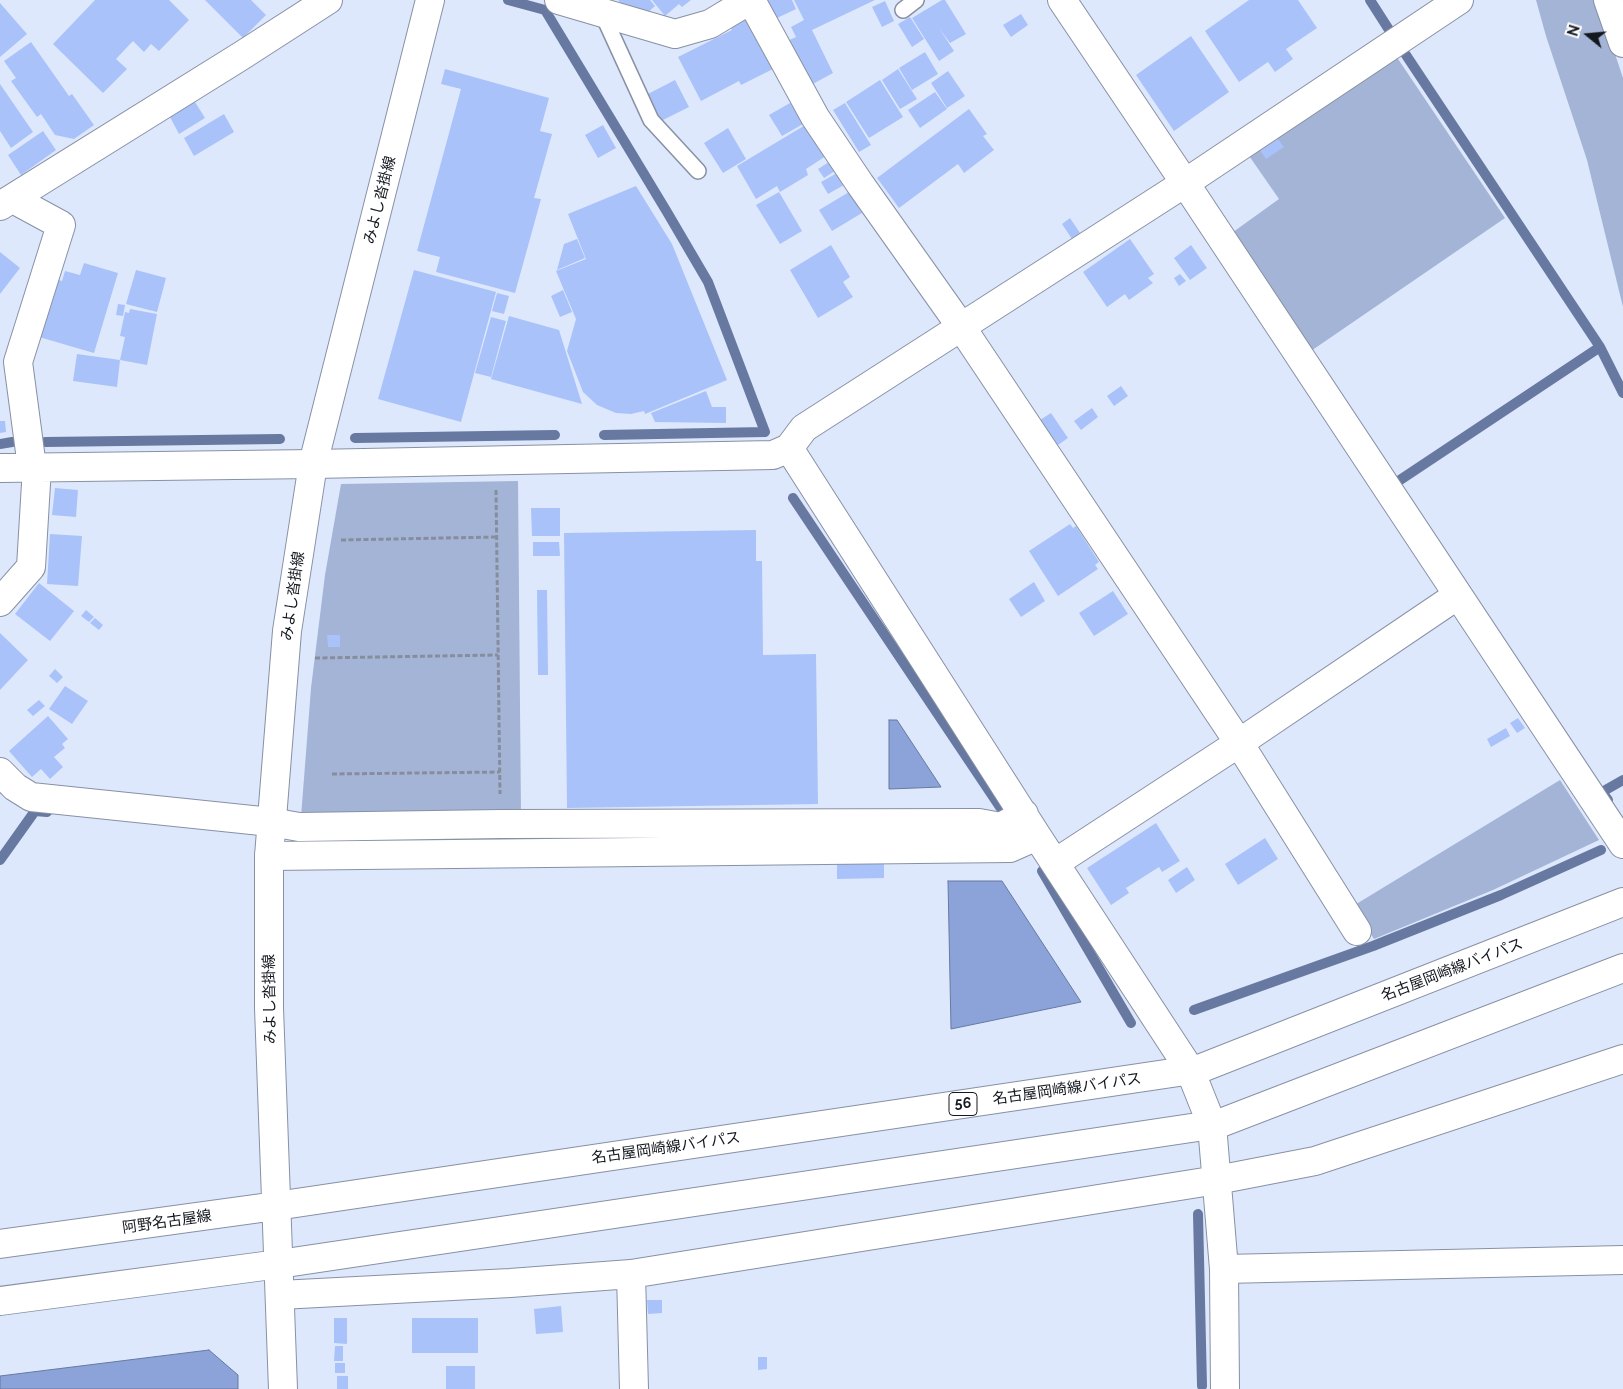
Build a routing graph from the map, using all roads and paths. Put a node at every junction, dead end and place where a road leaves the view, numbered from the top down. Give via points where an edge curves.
1 (328, 0) edge
2 (430, 0) edge
3 (558, 0) edge
4 (751, 0) edge
5 (916, 0) edge
6 (1062, 0) edge
7 (1459, 0) edge
8 (1608, 0) edge
9 (903, 10) dead end
10 (602, 12) junction
11 (1623, 43) edge
12 (698, 172) dead end
13 (1185, 184) junction
14 (7, 202) edge
15 (962, 328) junction
16 (789, 448) junction
17 (496, 460) junction
18 (313, 464) junction
19 (34, 467) junction
20 (0, 468) edge
21 (496, 538) junction
22 (341, 540) dead end
23 (1458, 595) junction
24 (0, 602) edge
25 (498, 655) junction
26 (307, 659) dead end
27 (1238, 743) junction
28 (0, 772) edge
29 (500, 772) junction
30 (332, 774) dead end
31 (271, 822) junction
32 (501, 824) junction
33 (1031, 825) junction
34 (1623, 844) edge
35 (269, 856) junction
36 (1055, 863) junction
37 (1623, 902) edge
38 (1358, 931) dead end
39 (1623, 968) edge
40 (1623, 1059) edge
41 (1190, 1070) junction
42 (1212, 1125) junction
43 (1217, 1180) junction
44 (276, 1206) junction
45 (0, 1244) edge
46 (1623, 1260) edge
47 (279, 1264) junction
48 (1224, 1270) junction
49 (631, 1274) junction
50 (280, 1294) junction
51 (0, 1301) edge
52 (283, 1389) edge
53 (634, 1389) edge
54 (1225, 1389) edge

1 - 14 street
2 - 18 street, みよし沓掛線
3 - 10 street
4 - 10 street via 710,24 675,34
4 - 15 street via 815,117
5 - 9 lane
6 - 13 street
7 - 13 street
8 - 11 street
10 - 12 lane via 651,120
13 - 15 street
13 - 23 street
14 - 19 street via 61,225 18,362
15 - 16 street via 804,428
15 - 27 street
16 - 17 street via 773,455
16 - 33 street
17 - 18 street
17 - 21 path
18 - 19 street
18 - 31 street, みよし沓掛線 via 287,630
19 - 20 street
19 - 24 street via 30,567
21 - 22 path
21 - 25 path
23 - 27 street
23 - 34 street
25 - 26 path
25 - 29 path
27 - 36 street
27 - 38 street
28 - 31 street via 31,797
29 - 30 path
29 - 32 path
31 - 32 street via 300,827
31 - 35 street, みよし沓掛線
32 - 33 street
33 - 35 street via 1010,848
33 - 36 street
35 - 44 street, みよし沓掛線 via 269,1008
36 - 41 street
37 - 41 street, 名古屋岡崎線バイパス / 56
39 - 42 street
40 - 43 street via 1315,1161
41 - 42 street
41 - 44 street, 名古屋岡崎線バイパス / 56
42 - 43 street
42 - 47 street
43 - 48 street
43 - 49 street
44 - 45 street, 阿野名古屋線
44 - 47 street
46 - 48 street
47 - 50 street
47 - 51 street
48 - 54 street
49 - 50 street
49 - 53 street
50 - 52 street

